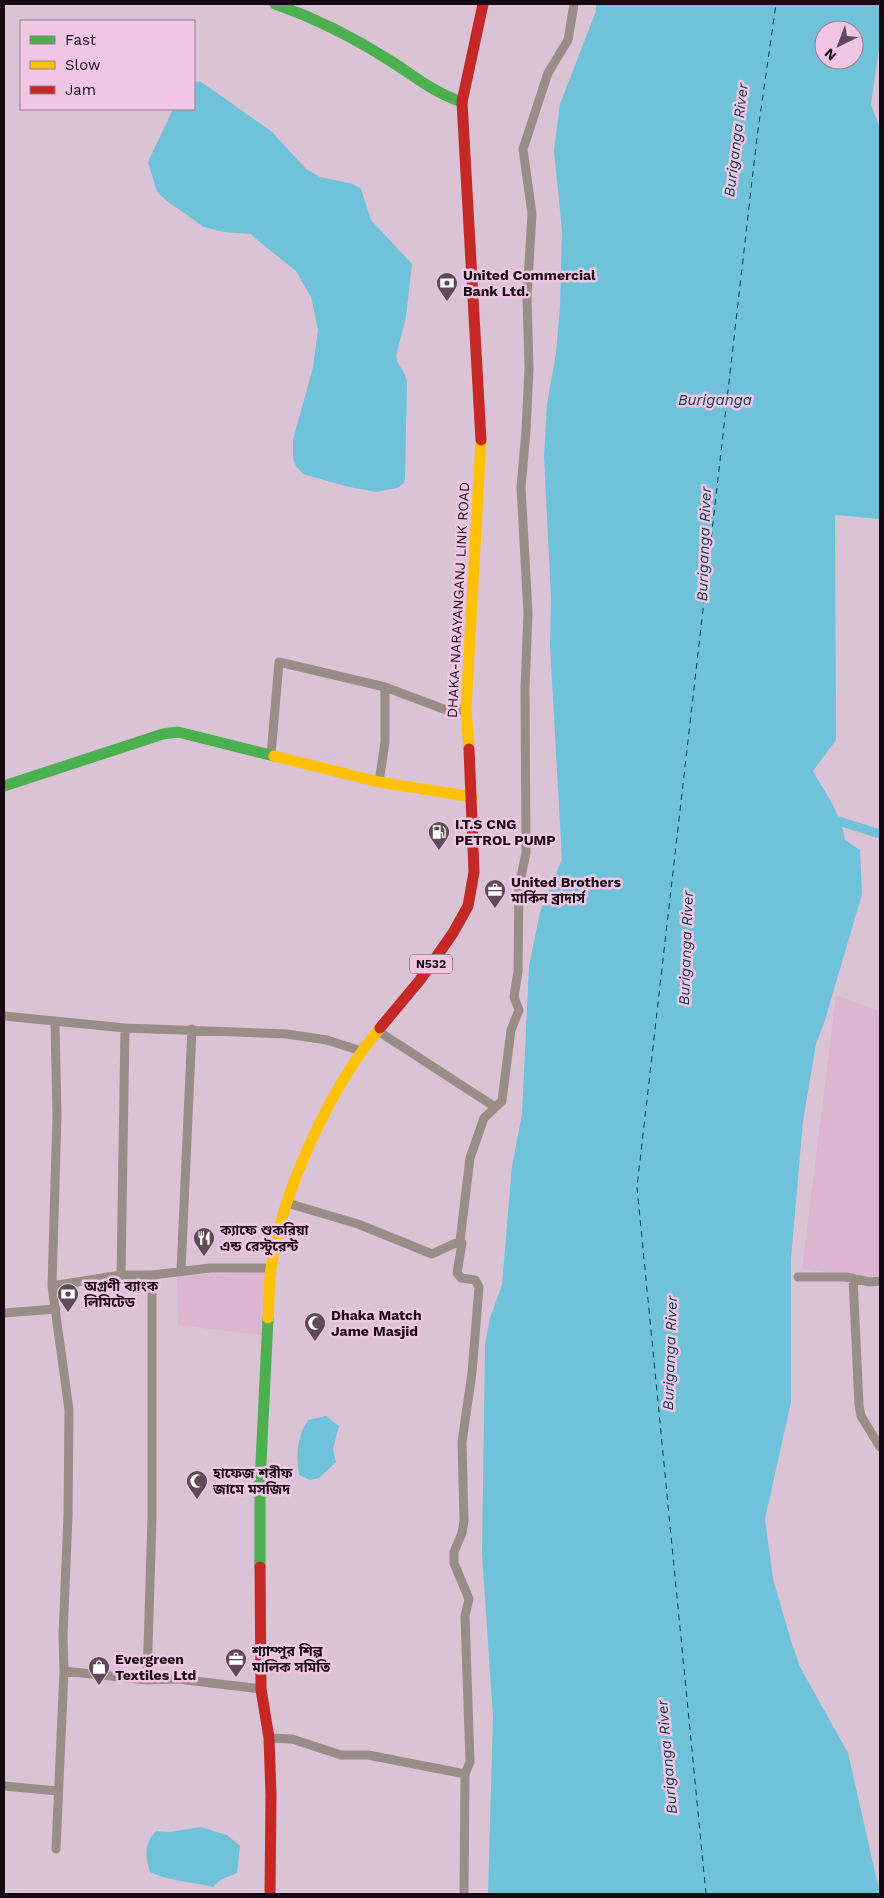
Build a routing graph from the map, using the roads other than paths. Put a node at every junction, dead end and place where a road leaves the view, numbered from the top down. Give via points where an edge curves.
1 (275, 4) edge
2 (483, 4) edge
3 (574, 4) edge
4 (462, 102) junction
5 (385, 687) junction
6 (466, 709) junction
7 (270, 755) junction
8 (379, 782) junction
9 (4, 786) edge
10 (472, 797) junction
11 (4, 1016) edge
12 (55, 1021) junction
13 (125, 1028) junction
14 (192, 1029) junction
15 (378, 1031) junction
16 (361, 1051) junction
17 (495, 1107) junction
18 (287, 1203) junction
19 (460, 1241) junction
20 (272, 1268) junction
21 (181, 1271) junction
22 (121, 1275) junction
23 (152, 1275) junction
24 (798, 1277) dead end
25 (854, 1278) junction
26 (880, 1281) edge
27 (52, 1286) junction
28 (56, 1308) junction
29 (4, 1313) edge
30 (880, 1448) edge
31 (64, 1671) junction
32 (147, 1680) junction
33 (261, 1689) junction
34 (270, 1738) junction
35 (465, 1774) junction
36 (4, 1786) edge
37 (58, 1790) junction
38 (56, 1849) dead end
39 (270, 1894) edge
40 (464, 1894) edge

1 - 4 main road via 337,29 429,89
2 - 4 main road, DHAKA-NARAYANGANJ LINK ROAD / N532
3 - 17 street via 568,40 548,73 523,150 532,214 527,297 528,395 521,487 528,613 526,853 519,886 518,971 514,997 519,1010 511,1030 502,1101
4 - 6 main road, DHAKA-NARAYANGANJ LINK ROAD / N532 via 481,439
5 - 6 street via 449,711
5 - 7 street via 279,662
5 - 8 street via 385,742
6 - 10 main road, DHAKA-NARAYANGANJ LINK ROAD / N532
7 - 8 main road
7 - 9 main road via 178,732
8 - 10 main road
10 - 15 main road, DHAKA-NARAYANGANJ LINK ROAD / N532 via 474,872 468,906 420,980
11 - 12 street
12 - 13 street
12 - 27 street via 57,1116
13 - 14 street
13 - 22 street
14 - 16 street via 287,1034 327,1040
14 - 21 street
15 - 16 main road, DHAKA-NARAYANGANJ LINK ROAD / N532
15 - 17 street
16 - 18 main road, DHAKA-NARAYANGANJ LINK ROAD / N532 via 314,1133
17 - 19 street via 484,1118 470,1158
18 - 19 street via 358,1224 432,1254
18 - 20 main road, DHAKA-NARAYANGANJ LINK ROAD / N532
19 - 35 street via 457,1273 461,1278 475,1280 479,1286 474,1355 462,1442 464,1520 454,1552 454,1563 469,1599 465,1616 470,1762
20 - 21 street
20 - 33 main road, DHAKA-NARAYANGANJ LINK ROAD / N532 via 260,1483
21 - 23 street
22 - 23 street
22 - 27 street
23 - 32 street via 152,1508
24 - 25 street
25 - 26 street
25 - 30 street via 859,1405 861,1416
27 - 28 street
28 - 29 street
28 - 31 street via 69,1410 62,1636
31 - 32 street
31 - 37 street
32 - 33 street via 178,1679
33 - 34 main road, DHAKA-NARAYANGANJ LINK ROAD / N532
34 - 35 street via 292,1739 341,1755 368,1755
34 - 39 main road, DHAKA-NARAYANGANJ LINK ROAD / N532
35 - 40 street
36 - 37 street
37 - 38 street

